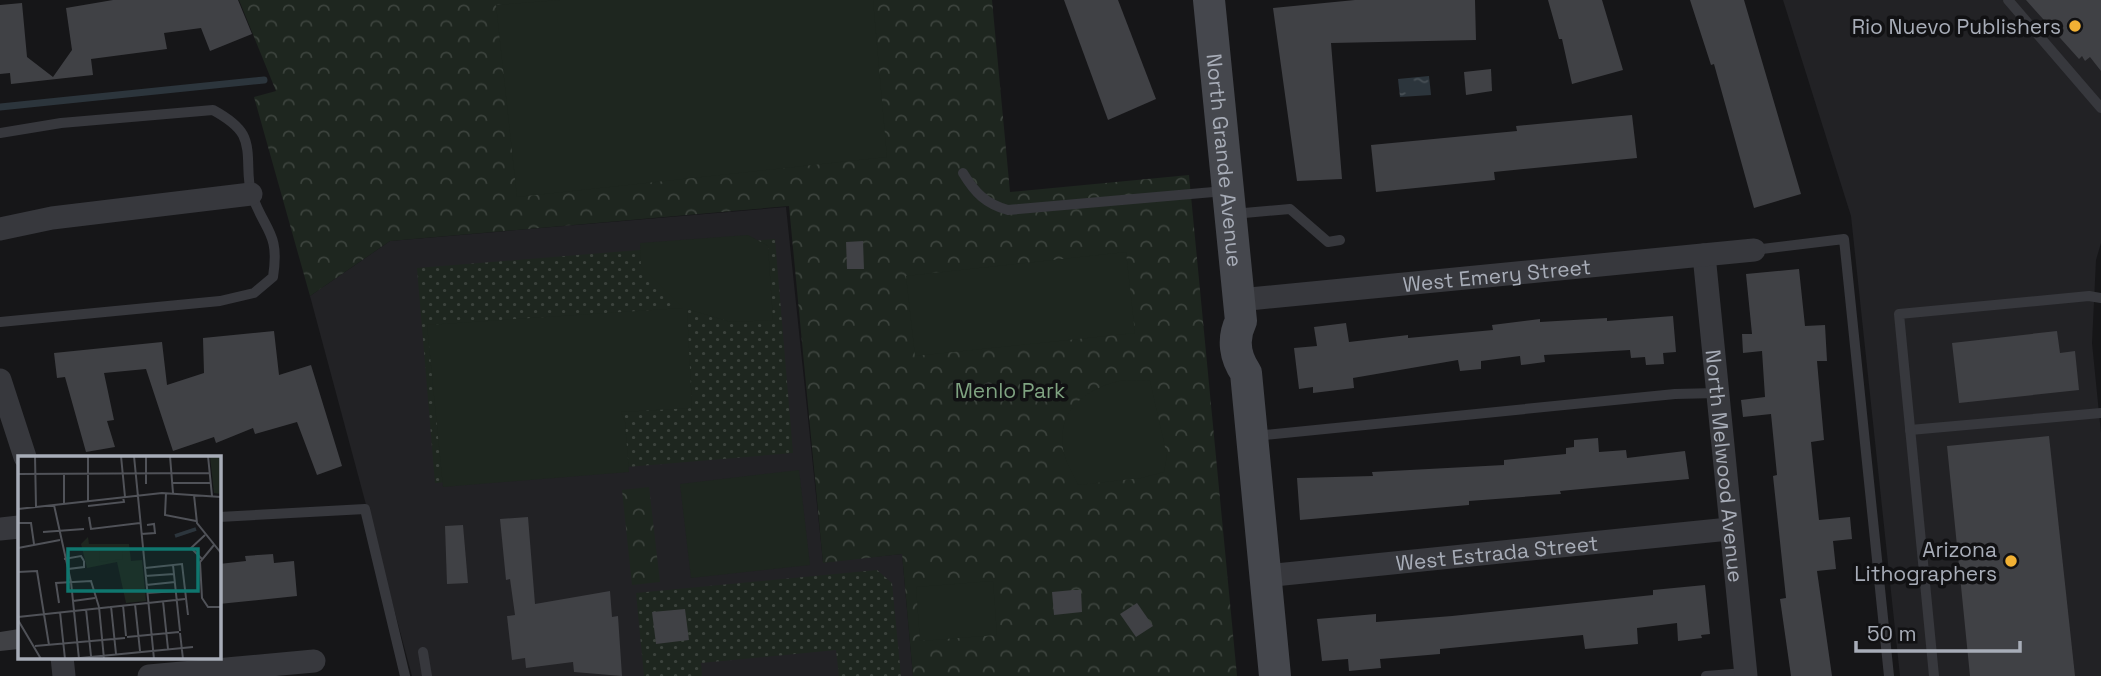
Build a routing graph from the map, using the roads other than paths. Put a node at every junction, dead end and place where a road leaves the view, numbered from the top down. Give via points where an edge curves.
1 (1209, 0) edge
2 (2008, 0) edge
3 (2101, 108) edge
4 (0, 132) edge
5 (963, 173) dead end
6 (251, 194) junction
7 (1229, 202) junction
8 (0, 229) edge
9 (1340, 240) dead end
10 (1754, 250) joint
11 (1704, 255) junction
12 (2101, 298) edge
13 (1240, 311) junction
14 (0, 322) edge
15 (0, 380) edge
16 (1717, 393) junction
17 (2101, 412) edge
18 (1910, 430) junction
19 (1252, 436) junction
20 (25, 456) edge
21 (220, 517) edge
22 (18, 527) edge
23 (0, 529) edge
24 (1729, 529) junction
25 (1265, 576) junction
26 (423, 652) dead end
27 (62, 658) edge
28 (314, 662) dead end
29 (1745, 674) edge
30 (64, 676) edge
31 (149, 676) edge
32 (405, 676) edge
33 (427, 676) edge
34 (1275, 676) edge
35 (1706, 676) edge
36 (1889, 676) edge
37 (1934, 676) edge

1 - 7 main road, North Grande Avenue
2 - 3 lane
4 - 6 lane via 213,110 243,135
5 - 7 lane via 990,205 1008,210
6 - 8 street via 52,218
6 - 14 lane via 273,235 276,256 273,277 254,293 220,301
7 - 9 lane via 1290,209 1328,242
7 - 13 main road, North Grande Avenue
10 - 11 street, West Emery Street
10 - 36 lane via 1844,239
11 - 13 street, West Emery Street
11 - 16 street, North Melwood Avenue
12 - 18 lane via 1899,314
13 - 19 main road, North Grande Avenue via 1235,333 1238,361 1246,373
15 - 20 street
16 - 19 lane
16 - 24 street, North Melwood Avenue
17 - 18 lane
18 - 37 lane
19 - 25 main road, North Grande Avenue
21 - 32 lane via 365,509
22 - 23 street
24 - 25 street, West Estrada Street
24 - 29 street, North Melwood Avenue
25 - 34 main road, North Grande Avenue
26 - 33 lane
27 - 30 street
28 - 31 street
29 - 35 lane

